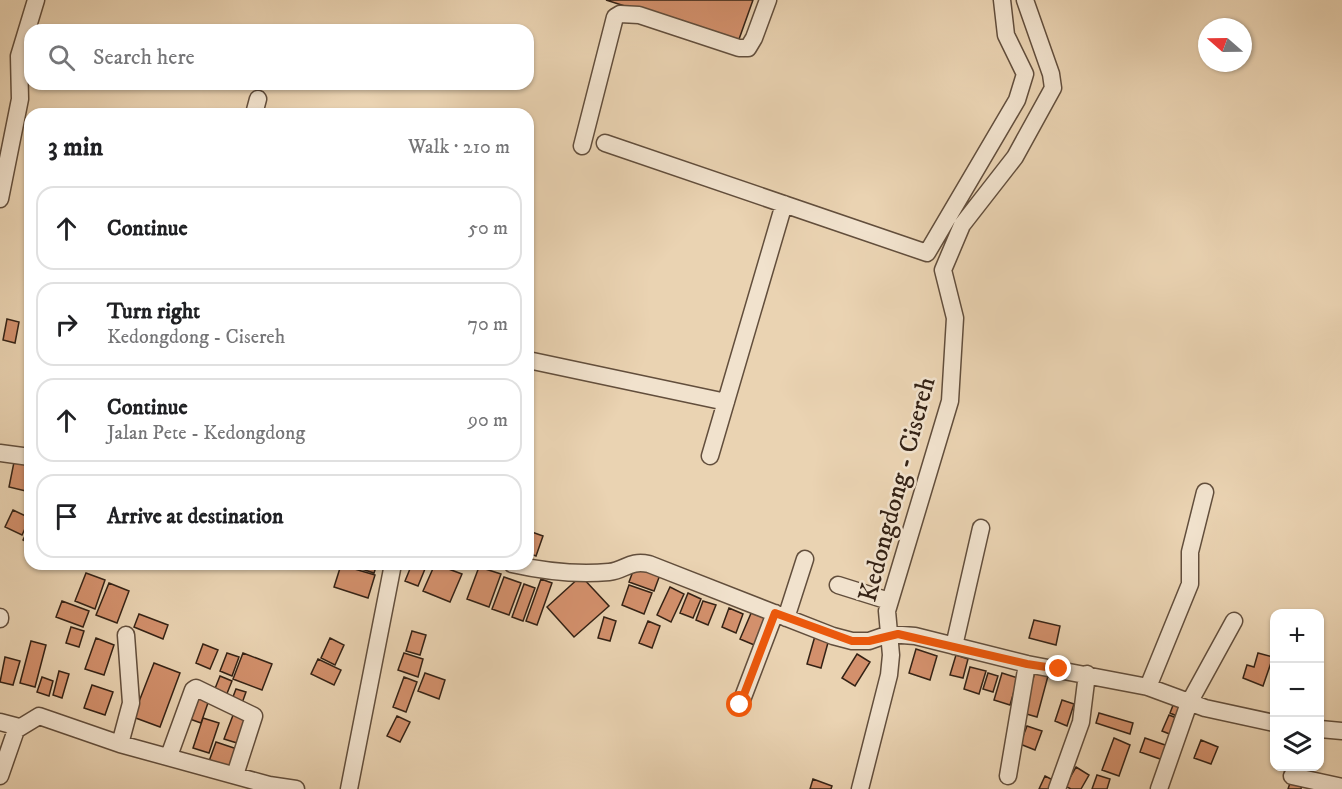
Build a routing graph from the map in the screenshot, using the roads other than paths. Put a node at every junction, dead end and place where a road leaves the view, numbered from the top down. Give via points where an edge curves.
1 (36, 0) edge
2 (768, 0) edge
3 (1002, 0) edge
4 (1025, 0) edge
5 (29, 24) edge
6 (24, 40) edge
7 (605, 143) dead end
8 (582, 146) dead end
9 (0, 199) edge
10 (784, 204) junction
11 (534, 361) edge
12 (726, 402) junction
13 (0, 453) edge
14 (710, 456) dead end
15 (24, 457) edge
16 (1205, 492) dead end
17 (981, 528) dead end
18 (805, 559) dead end
19 (392, 570) edge
20 (534, 570) edge
21 (838, 585) dead end
22 (889, 601) junction
23 (780, 615) junction
24 (1234, 621) dead end
25 (889, 634) junction
26 (126, 635) dead end
27 (954, 646) junction
28 (1027, 664) junction
29 (1088, 674) junction
30 (1148, 687) junction
31 (1189, 703) junction
32 (740, 705) dead end
33 (0, 722) edge
34 (1270, 722) edge
35 (19, 727) junction
36 (1324, 729) edge
37 (1342, 731) edge
38 (120, 744) junction
39 (169, 756) junction
40 (235, 775) junction
41 (0, 776) edge
42 (1008, 776) dead end
43 (1292, 776) dead end
44 (269, 787) edge
45 (1342, 787) edge
46 (296, 789) edge
47 (349, 789) edge
48 (860, 789) edge
49 (1058, 789) edge
50 (1159, 789) edge

1 - 5 street
2 - 8 street via 748,48 627,12 615,17
3 - 10 street via 1006,34 1025,74 1017,100 927,253
4 - 22 street, Kedongdong - Cisereh via 1053,88 1015,157 962,225 945,260 943,279 955,318 950,401
6 - 9 street via 19,56 20,99
7 - 10 street
10 - 12 street
11 - 12 street
12 - 14 street
13 - 15 street
16 - 30 street via 1190,552 1190,584
17 - 27 street
18 - 23 street
19 - 47 street
20 - 23 street, Kedongdong - Cisereh via 597,573 614,572 633,562 649,564
21 - 22 street
22 - 25 street, Kedongdong - Cisereh
23 - 25 street, Kedongdong - Cisereh via 852,641 869,641
23 - 32 street
24 - 31 street
25 - 27 street
25 - 48 street via 889,675
26 - 38 street via 131,703
27 - 28 street
28 - 29 street
28 - 42 street
29 - 30 street
29 - 49 street via 1081,722
30 - 31 street
31 - 34 street
31 - 50 street
33 - 35 street
35 - 38 street via 39,716
35 - 41 street
36 - 37 street
38 - 39 street
39 - 40 street
39 - 40 street via 196,688 254,716
40 - 44 street
43 - 45 street
44 - 46 street

